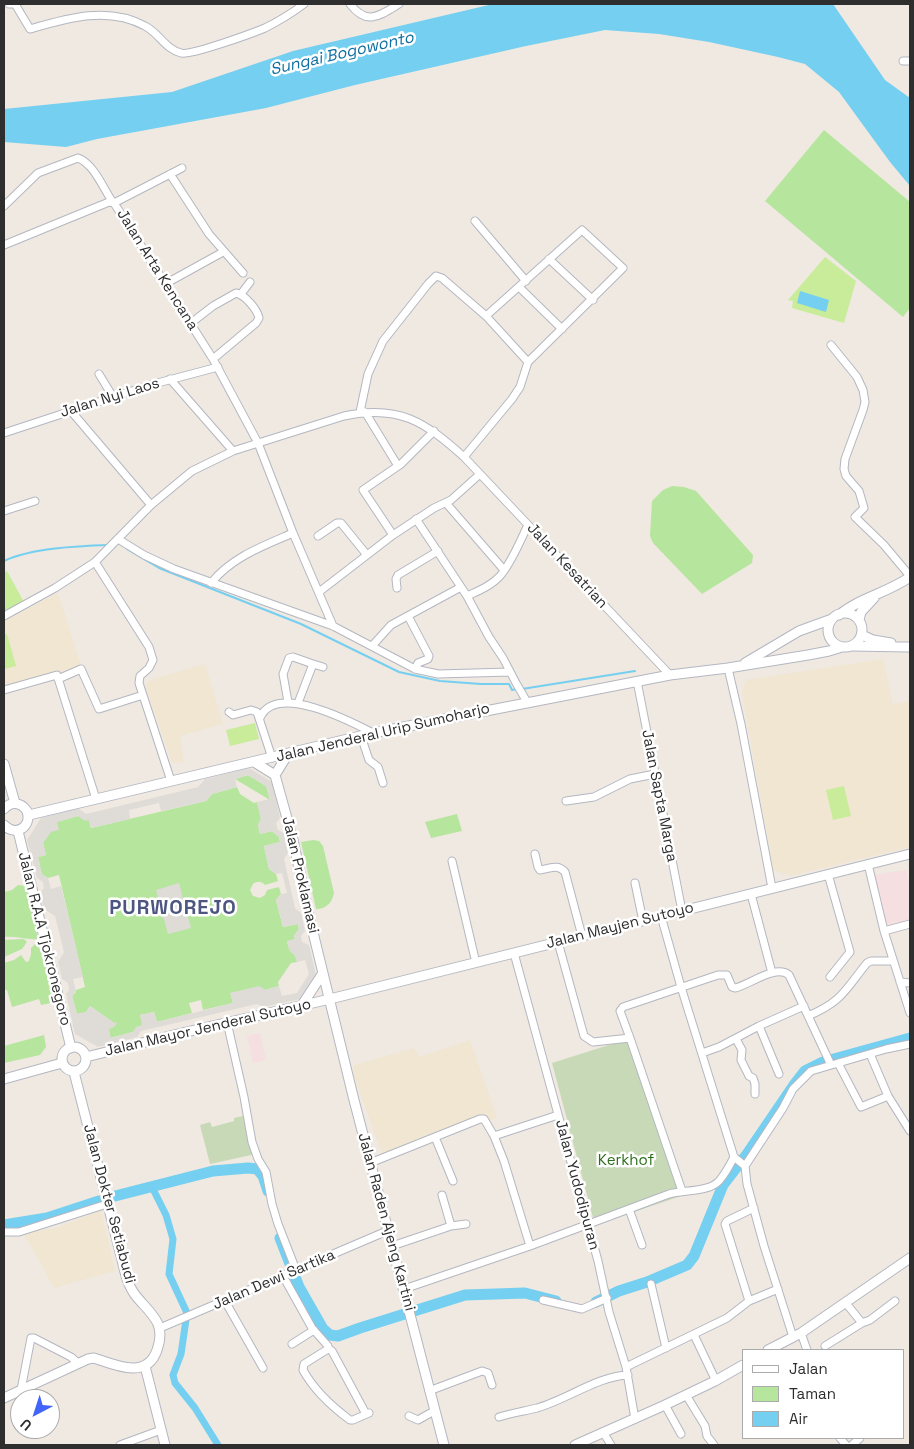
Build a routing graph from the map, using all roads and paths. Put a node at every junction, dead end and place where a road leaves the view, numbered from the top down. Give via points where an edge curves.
1 (9, 4) edge
2 (304, 4) edge
3 (350, 4) edge
4 (399, 4) edge
5 (182, 168) dead end
6 (170, 174) junction
7 (113, 202) junction
8 (4, 206) edge
9 (475, 221) dead end
10 (4, 245) edge
11 (223, 252) junction
12 (549, 258) junction
13 (243, 273) dead end
14 (526, 280) junction
15 (250, 282) dead end
16 (165, 284) junction
17 (519, 287) junction
18 (240, 294) junction
19 (593, 300) junction
20 (486, 316) junction
21 (191, 323) junction
22 (562, 329) junction
23 (831, 345) dead end
24 (213, 359) junction
25 (528, 362) junction
26 (218, 367) junction
27 (99, 374) dead end
28 (170, 379) junction
29 (113, 398) junction
30 (71, 411) junction
31 (362, 412) junction
32 (434, 430) junction
33 (4, 433) edge
34 (258, 443) junction
35 (233, 451) junction
36 (464, 457) junction
37 (398, 466) junction
38 (480, 474) junction
39 (35, 501) dead end
40 (446, 503) junction
41 (151, 505) junction
42 (4, 511) edge
43 (416, 519) junction
44 (528, 525) junction
45 (293, 533) junction
46 (393, 535) junction
47 (318, 536) dead end
48 (118, 538) junction
49 (438, 551) junction
50 (367, 555) junction
51 (95, 562) junction
52 (504, 570) junction
53 (910, 576) edge
54 (211, 583) junction
55 (461, 587) junction
56 (397, 588) dead end
57 (319, 592) junction
58 (878, 595) junction
59 (467, 596) junction
60 (4, 616) edge
61 (408, 616) junction
62 (835, 617) junction
63 (859, 620) junction
64 (333, 626) junction
65 (862, 635) junction
66 (372, 646) junction
67 (847, 646) junction
68 (910, 647) edge
69 (314, 664) junction
70 (741, 666) junction
71 (324, 667) dead end
72 (728, 668) junction
73 (415, 669) junction
74 (510, 672) junction
75 (670, 675) junction
76 (58, 679) junction
77 (637, 681) junction
78 (4, 690) edge
79 (143, 695) junction
80 (526, 698) junction
81 (288, 702) junction
82 (298, 703) junction
83 (229, 712) dead end
84 (260, 718) junction
85 (373, 733) junction
86 (361, 736) junction
87 (288, 754) junction
88 (272, 758) junction
89 (254, 762) junction
90 (4, 764) edge
91 (655, 774) junction
92 (275, 776) junction
93 (171, 781) junction
94 (383, 783) dead end
95 (96, 799) junction
96 (566, 801) dead end
97 (15, 803) junction
98 (4, 809) edge
99 (29, 815) junction
100 (4, 825) edge
101 (18, 831) junction
102 (535, 854) dead end
103 (910, 854) edge
104 (452, 861) dead end
105 (868, 864) junction
106 (828, 874) junction
107 (635, 883) dead end
108 (772, 888) junction
109 (751, 894) junction
110 (682, 911) junction
111 (660, 916) junction
112 (643, 921) junction
113 (910, 924) edge
114 (884, 932) junction
115 (582, 936) junction
116 (558, 942) junction
117 (514, 953) junction
118 (893, 961) junction
119 (476, 963) junction
120 (323, 973) junction
121 (772, 973) junction
122 (830, 977) dead end
123 (900, 982) junction
124 (910, 983) edge
125 (681, 987) junction
126 (330, 999) junction
127 (302, 1005) junction
128 (804, 1006) junction
129 (910, 1013) edge
130 (808, 1016) junction
131 (228, 1022) junction
132 (758, 1026) junction
133 (630, 1038) junction
134 (736, 1038) junction
135 (910, 1044) edge
136 (71, 1048) junction
137 (702, 1052) junction
138 (870, 1054) junction
139 (86, 1057) junction
140 (831, 1062) junction
141 (62, 1063) junction
142 (74, 1072) junction
143 (779, 1074) dead end
144 (4, 1079) edge
145 (755, 1094) dead end
146 (888, 1096) junction
147 (558, 1115) junction
148 (910, 1131) edge
149 (494, 1136) junction
150 (435, 1137) junction
151 (740, 1162) junction
152 (370, 1163) junction
153 (453, 1181) dead end
154 (682, 1191) junction
155 (442, 1195) dead end
156 (108, 1204) junction
157 (754, 1208) junction
158 (629, 1209) junction
159 (466, 1224) dead end
160 (588, 1225) junction
161 (452, 1226) junction
162 (387, 1231) junction
163 (4, 1232) edge
164 (642, 1245) dead end
165 (392, 1246) junction
166 (530, 1246) junction
167 (910, 1258) edge
168 (296, 1270) junction
169 (284, 1275) junction
170 (651, 1284) dead end
171 (404, 1289) junction
172 (778, 1289) junction
173 (607, 1297) junction
174 (543, 1300) dead end
175 (225, 1301) junction
176 (749, 1301) junction
177 (845, 1302) junction
178 (895, 1302) dead end
179 (862, 1323) junction
180 (160, 1328) junction
181 (314, 1330) junction
182 (694, 1334) junction
183 (797, 1335) junction
184 (292, 1344) dead end
185 (825, 1346) dead end
186 (328, 1348) junction
187 (666, 1348) junction
188 (770, 1349) edge
189 (806, 1349) edge
190 (78, 1363) junction
191 (144, 1366) junction
192 (742, 1366) edge
193 (626, 1367) junction
194 (263, 1368) dead end
195 (628, 1375) junction
196 (716, 1381) junction
197 (492, 1385) dead end
198 (21, 1389) edge
199 (23, 1389) edge
200 (429, 1391) junction
201 (686, 1395) junction
202 (665, 1405) junction
203 (434, 1411) junction
204 (409, 1416) dead end
205 (499, 1417) dead end
206 (635, 1419) junction
207 (161, 1430) junction
208 (603, 1432) junction
209 (680, 1434) dead end
210 (120, 1445) edge
211 (165, 1445) edge
212 (444, 1445) edge
213 (575, 1445) edge
214 (611, 1445) edge
215 (714, 1445) edge

1 - 2 street via 15,4 30,29 69,18 122,16 147,27 167,47 183,54 264,28
3 - 4 street via 362,16 374,17
5 - 6 street
6 - 7 street
6 - 11 street
7 - 8 street via 93,172 78,158 38,173
7 - 10 street, Jalan Arta Kencana
7 - 16 street, Jalan Arta Kencana
9 - 14 street
11 - 13 street
11 - 16 street
12 - 14 street
12 - 19 street
12 - 19 street via 584,230 623,268
14 - 17 street
15 - 18 street
16 - 21 street, Jalan Arta Kencana
17 - 20 street
17 - 22 street
18 - 21 street via 229,296
18 - 24 street via 257,312 258,321
19 - 22 street
20 - 25 street
20 - 31 street via 442,278 434,278 383,341 368,374
21 - 24 street, Jalan Arta Kencana
22 - 25 street
23 - 53 street via 857,377 865,402 844,470 864,504 855,517
24 - 26 street, Jalan Arta Kencana
25 - 36 street via 520,387 512,399
26 - 28 street, Jalan Nyi Laos
26 - 34 street, Jalan Arta Kencana
27 - 29 street
28 - 29 street, Jalan Nyi Laos
28 - 35 street
29 - 30 street, Jalan Nyi Laos
30 - 33 street, Jalan Nyi Laos
30 - 41 street
31 - 32 street, Jalan Kesatrian via 394,414
31 - 34 street, Jalan Kesatrian
31 - 37 street
32 - 36 street, Jalan Kesatrian
32 - 37 street
34 - 35 street, Jalan Kesatrian
34 - 45 street, Jalan Arta Kencana
35 - 41 street, Jalan Kesatrian via 192,472
36 - 38 street, Jalan Kesatrian
37 - 46 street via 363,490
38 - 40 street
38 - 44 street, Jalan Kesatrian
39 - 42 street
40 - 43 street
40 - 52 street
41 - 48 street, Jalan Kesatrian
43 - 46 street
43 - 49 street
44 - 52 street
44 - 75 street, Jalan Kesatrian
45 - 54 street via 239,558
45 - 57 street, Jalan Arta Kencana
46 - 50 street
47 - 50 street via 340,523
48 - 51 street, Jalan Kesatrian
48 - 54 street via 144,554
49 - 55 street
49 - 56 street via 398,576
50 - 57 street
51 - 60 street, Jalan Kesatrian
51 - 79 street via 149,647 153,660 139,679
52 - 59 street via 492,583
53 - 58 main road
54 - 64 street
55 - 59 street
55 - 61 street
57 - 64 street, Jalan Arta Kencana
58 - 62 main road via 856,603
58 - 63 main road via 861,612
59 - 74 street
61 - 66 street via 391,625
61 - 73 street via 429,656
62 - 63 main road via 850,614
62 - 67 main road via 828,630 829,636 836,645
62 - 70 main road via 799,630
63 - 65 main road
64 - 66 street
65 - 67 main road via 856,644
65 - 68 main road
66 - 73 street
67 - 68 main road
67 - 70 main road, Jalan Jenderal Urip Sumoharjo
69 - 71 street
69 - 81 street via 289,658 283,674
69 - 82 street
70 - 72 main road, Jalan Jenderal Urip Sumoharjo
72 - 75 main road, Jalan Jenderal Urip Sumoharjo
72 - 108 street
73 - 74 street via 438,674
74 - 80 street
75 - 77 main road, Jalan Jenderal Urip Sumoharjo
76 - 78 street via 57,675
76 - 79 street via 81,669 99,709
76 - 95 street
77 - 80 main road, Jalan Jenderal Urip Sumoharjo
77 - 91 street, Jalan Sapta Marga
79 - 93 street
80 - 85 main road, Jalan Jenderal Urip Sumoharjo
81 - 82 street
81 - 84 street via 266,709
82 - 85 street
83 - 84 street via 233,715 251,710
84 - 88 street
85 - 86 main road, Jalan Jenderal Urip Sumoharjo
86 - 87 main road, Jalan Jenderal Urip Sumoharjo
86 - 94 street via 369,760 378,767
87 - 88 main road, Jalan Jenderal Urip Sumoharjo
87 - 92 main road
88 - 89 main road, Jalan Jenderal Urip Sumoharjo
89 - 92 main road
89 - 93 main road, Jalan Jenderal Urip Sumoharjo
90 - 97 main road
91 - 96 street via 630,779 594,797
91 - 110 street, Jalan Sapta Marga
92 - 120 main road, Jalan Proklamasi
93 - 95 main road, Jalan Jenderal Urip Sumoharjo
95 - 99 main road, Jalan Jenderal Urip Sumoharjo
97 - 98 main road
97 - 99 main road
99 - 101 main road via 28,823
100 - 101 main road
101 - 136 main road, Jalan R.A.A Tjokronegoro
102 - 115 street via 540,870 553,866 565,872
103 - 105 main road, Jalan Mayjen Sutoyo
104 - 119 street
105 - 106 main road, Jalan Mayjen Sutoyo
105 - 114 street
106 - 108 main road, Jalan Mayjen Sutoyo
106 - 122 street via 850,952
107 - 112 street
108 - 109 main road, Jalan Mayjen Sutoyo
109 - 110 main road, Jalan Mayjen Sutoyo
109 - 121 street
110 - 111 main road, Jalan Mayjen Sutoyo
111 - 112 main road, Jalan Mayjen Sutoyo
111 - 125 street
112 - 115 main road, Jalan Mayjen Sutoyo
113 - 114 street
114 - 118 street
115 - 116 main road, Jalan Mayjen Sutoyo
116 - 117 main road, Jalan Mayjen Sutoyo
116 - 133 street via 584,1036 593,1042
117 - 119 main road, Jalan Mayjen Sutoyo
117 - 147 street, Jalan Yudodipuran
118 - 123 street
118 - 130 street via 867,963 839,999
119 - 126 main road, Jalan Mayjen Sutoyo
120 - 126 main road, Jalan Proklamasi
120 - 127 main road
121 - 125 street via 735,988 726,974
121 - 128 street via 788,974
123 - 124 street
123 - 129 street
125 - 133 street via 623,1007 620,1011
125 - 137 street
126 - 127 main road, Jalan Mayor Jenderal Sutoyo
126 - 152 main road, Jalan Raden Ajeng Kartini
127 - 131 main road, Jalan Mayor Jenderal Sutoyo
128 - 130 street
128 - 132 street
130 - 140 street
131 - 139 main road, Jalan Mayor Jenderal Sutoyo
131 - 168 street via 252,1142 266,1172 278,1224
132 - 134 street
132 - 143 street
133 - 154 street
134 - 137 street
134 - 145 street via 742,1050 741,1060 755,1084
135 - 138 street
136 - 139 main road via 82,1050
136 - 141 main road via 63,1054
137 - 151 street
138 - 140 street
138 - 146 street
139 - 142 main road via 83,1068
140 - 146 street via 861,1107
140 - 151 street via 811,1072 793,1089 783,1108
141 - 142 main road
141 - 144 main road
142 - 156 main road, Jalan Dokter Setiabudi
146 - 148 street
147 - 149 street
147 - 160 street, Jalan Yudodipuran
149 - 150 street via 482,1119
149 - 166 street
150 - 152 street
150 - 153 street
151 - 154 street via 705,1190
151 - 157 street
152 - 162 main road, Jalan Raden Ajeng Kartini
154 - 158 street
155 - 161 street
156 - 163 street via 19,1232
156 - 180 main road, Jalan Dokter Setiabudi via 128,1282
157 - 172 street
157 - 176 street via 725,1224
158 - 160 street
158 - 164 street
159 - 161 street
160 - 166 street
160 - 173 street, Jalan Yudodipuran
161 - 165 street
162 - 165 main road, Jalan Raden Ajeng Kartini
162 - 168 street, Jalan Dewi Sartika
165 - 171 main road, Jalan Raden Ajeng Kartini
166 - 171 street
167 - 177 main road
168 - 169 street, Jalan Dewi Sartika
169 - 175 street, Jalan Dewi Sartika
169 - 181 street
170 - 187 street
171 - 200 main road, Jalan Raden Ajeng Kartini
172 - 176 street
172 - 183 street
173 - 174 street via 582,1309
173 - 193 street, Jalan Yudodipuran
175 - 180 street, Jalan Dewi Sartika
175 - 194 street
176 - 182 street via 727,1318
177 - 179 street
177 - 183 main road
178 - 179 street
179 - 185 street
180 - 191 main road via 157,1352
181 - 184 street
181 - 186 street
182 - 187 street
182 - 196 street
183 - 188 main road
183 - 189 street
186 - 186 street via 332,1351 368,1414 350,1420 309,1381 303,1370 304,1364
187 - 193 street
190 - 191 main road via 94,1358 128,1368
190 - 198 street via 33,1337
190 - 199 main road
191 - 207 main road
192 - 196 main road
193 - 195 street, Jalan Yudodipuran
195 - 205 street via 606,1380 536,1408
195 - 206 street, Jalan Yudodipuran
196 - 201 main road
197 - 200 street via 488,1373 482,1371
200 - 203 main road, Jalan Raden Ajeng Kartini
201 - 202 main road
201 - 215 street
202 - 206 main road
202 - 209 street
203 - 204 street via 418,1420
203 - 212 main road, Jalan Raden Ajeng Kartini
206 - 208 main road
207 - 210 street
207 - 211 main road
208 - 213 main road
208 - 214 street

